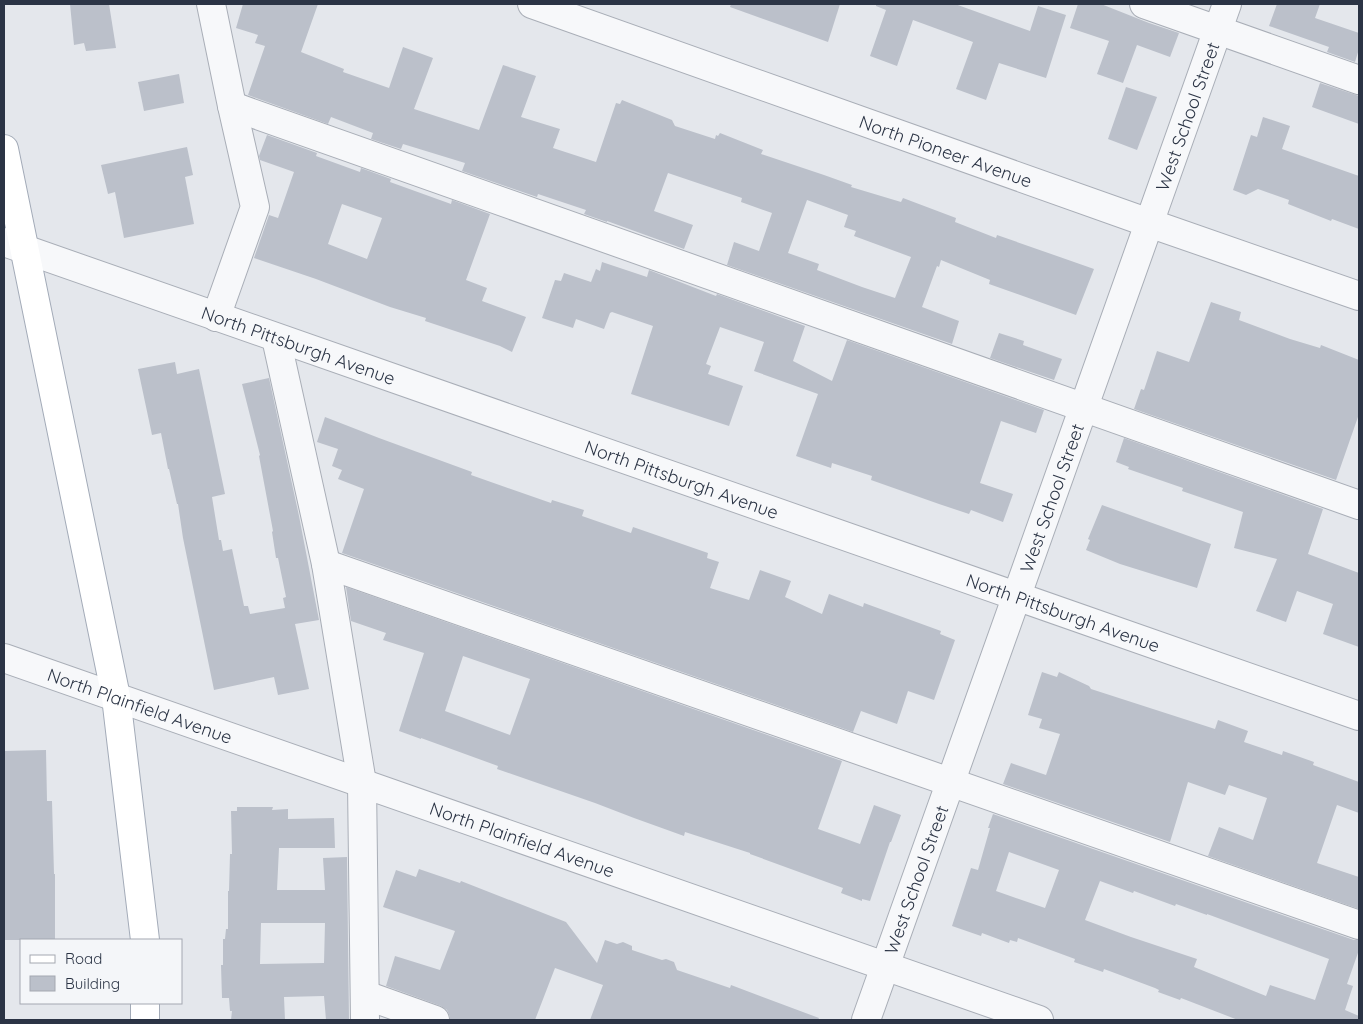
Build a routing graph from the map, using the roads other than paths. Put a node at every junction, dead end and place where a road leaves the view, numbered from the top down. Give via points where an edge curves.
1 (211, 4) edge
2 (532, 4) edge
3 (1144, 4) edge
4 (1227, 4) edge
5 (1218, 30) junction
6 (1359, 80) edge
7 (232, 106) junction
8 (4, 149) edge
9 (1149, 223) junction
10 (14, 246) edge
11 (1359, 296) edge
12 (216, 317) junction
13 (276, 338) junction
14 (1084, 408) junction
15 (1359, 505) edge
16 (326, 564) junction
17 (1017, 596) junction
18 (4, 658) edge
19 (116, 697) junction
20 (1359, 716) edge
21 (362, 783) junction
22 (951, 783) junction
23 (1359, 925) edge
24 (145, 939) edge
25 (886, 966) junction
26 (145, 1004) edge
27 (365, 1008) edge
28 (145, 1020) edge
29 (435, 1020) edge
30 (866, 1020) edge
31 (1040, 1020) edge

1 - 7 street
2 - 9 street, North Pioneer Avenue
3 - 5 street
4 - 5 street, West School Street
5 - 6 street
5 - 9 street, West School Street
7 - 12 street via 255,206
7 - 14 street
8 - 10 main road
9 - 11 street, North Pioneer Avenue
9 - 14 street, West School Street
10 - 12 street, North Pittsburgh Avenue
10 - 19 main road
12 - 13 street, North Pittsburgh Avenue
13 - 16 street
13 - 17 street, North Pittsburgh Avenue
14 - 15 street
14 - 17 street, West School Street
16 - 21 street
16 - 22 street
17 - 20 street, North Pittsburgh Avenue
17 - 22 street, West School Street
18 - 19 street, North Plainfield Avenue
19 - 21 street, North Plainfield Avenue
19 - 24 main road
21 - 25 street, North Plainfield Avenue
21 - 27 street
22 - 23 street
22 - 25 street, West School Street
25 - 30 street, West School Street
25 - 31 street, North Plainfield Avenue
26 - 28 main road
27 - 29 street

